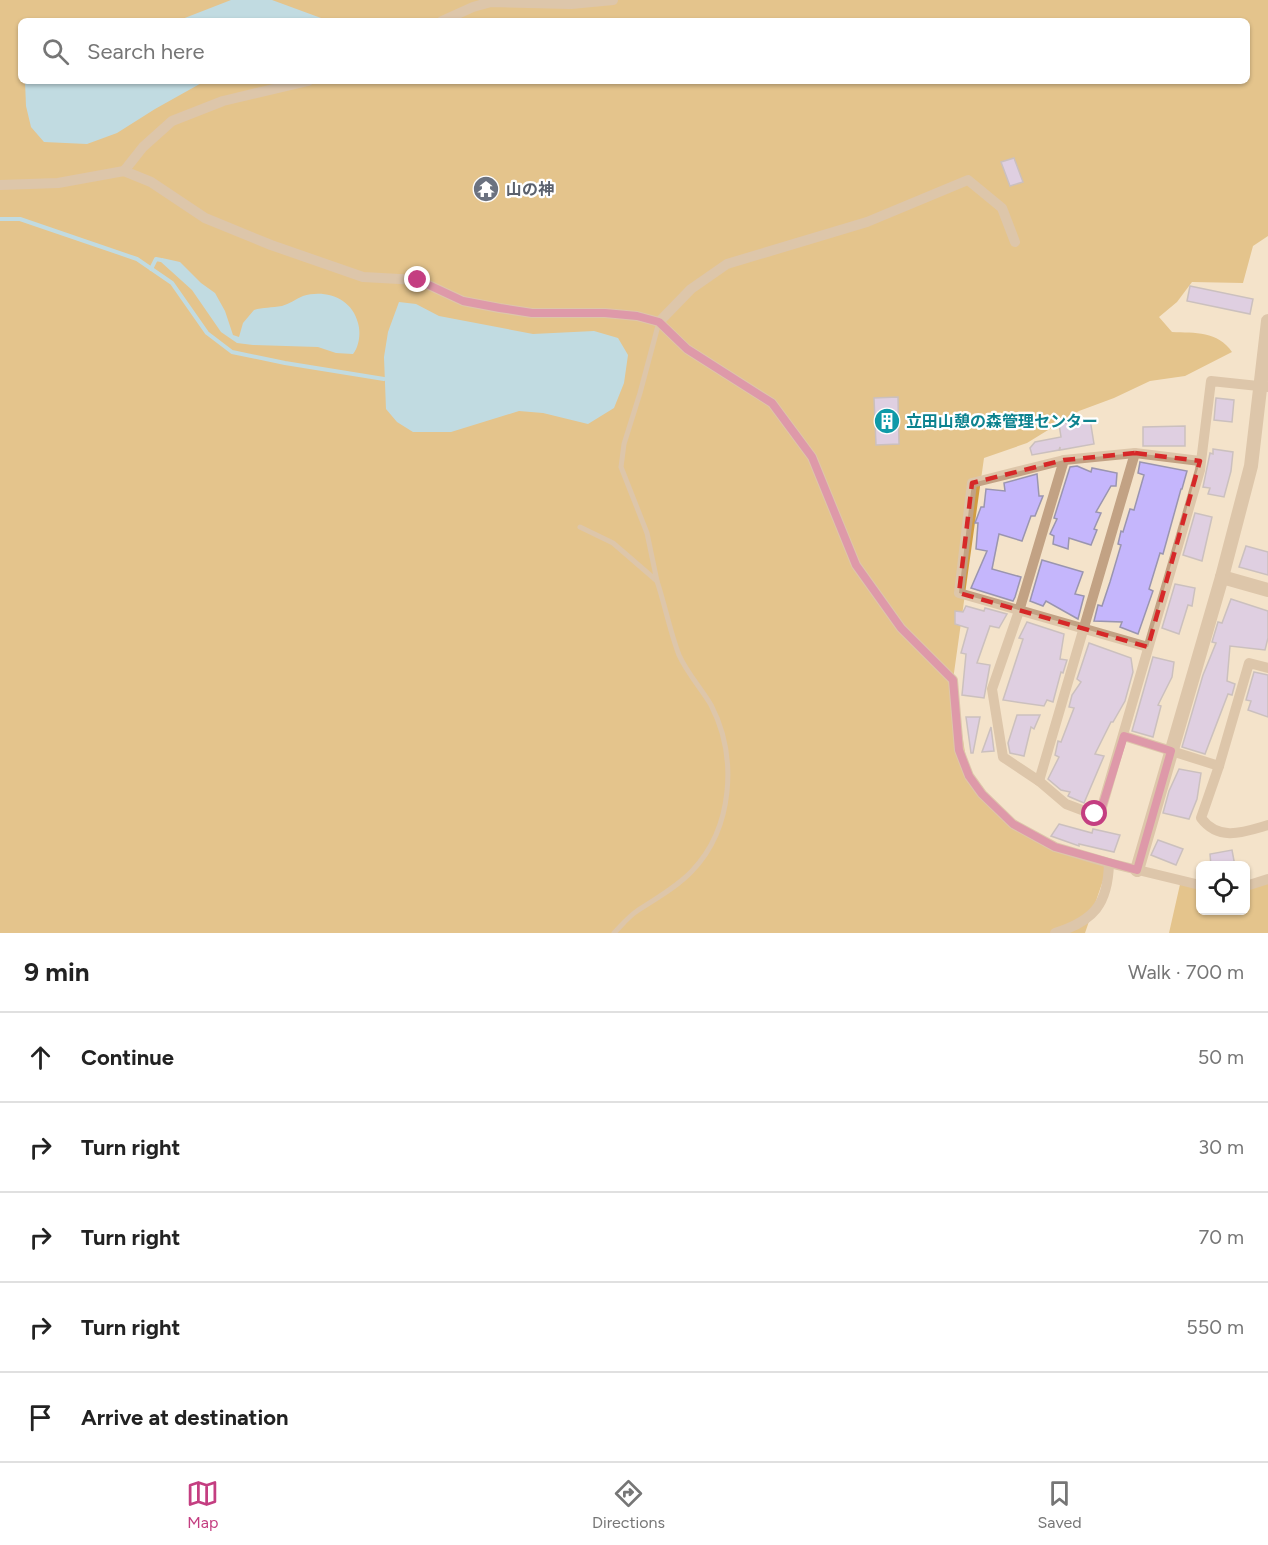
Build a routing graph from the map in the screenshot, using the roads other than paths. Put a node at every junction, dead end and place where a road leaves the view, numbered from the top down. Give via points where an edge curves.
1 (613, 0) edge
2 (449, 18) edge
3 (295, 84) edge
4 (124, 171) junction
5 (0, 185) edge
6 (1015, 242) dead end
7 (1268, 321) edge
8 (659, 322) junction
9 (1264, 386) edge
10 (1135, 453) junction
11 (1064, 460) junction
12 (1200, 461) junction
13 (580, 527) dead end
14 (1222, 577) junction
15 (657, 581) junction
16 (1268, 590) edge
17 (1019, 611) junction
18 (1083, 629) junction
19 (1148, 647) junction
20 (1268, 668) edge
21 (1124, 736) junction
22 (1171, 751) junction
23 (1219, 766) junction
24 (1039, 781) junction
25 (1268, 825) edge
26 (1109, 863) junction
27 (1137, 870) junction
28 (1268, 879) edge
29 (1196, 884) edge
30 (1250, 884) edge
31 (614, 933) edge
32 (1055, 933) edge

1 - 2 street via 571,4 490,2
3 - 4 street via 223,101 172,121
4 - 5 street via 58,183
4 - 8 street via 151,182 205,218 363,277 418,280 463,301 510,310 605,313
6 - 8 street via 1002,208 968,180 867,222 728,264 691,289
7 - 9 street
8 - 15 lane via 621,467 647,533
8 - 26 street via 687,349 772,403 812,457 856,565 901,628 953,680 959,750 969,776 982,794 1027,832 1055,847
9 - 12 street via 1211,381
9 - 14 street via 1251,466
10 - 11 street
10 - 12 street
10 - 18 street
11 - 17 street
11 - 17 street via 972,483 959,593
12 - 19 street
13 - 15 lane via 613,543
14 - 16 street
14 - 22 street
15 - 31 lane via 680,656 711,706 726,750 724,814 707,853 691,873 634,912
17 - 18 street
17 - 24 street via 992,689 1003,757
18 - 19 street
18 - 24 street
19 - 21 street
20 - 23 street via 1249,663
21 - 22 street
21 - 24 street via 1102,807 1095,814 1066,804
22 - 23 street
22 - 27 street
23 - 25 street via 1201,818 1207,825 1232,835
26 - 27 street
26 - 32 street via 1108,885 1092,916
27 - 29 street
28 - 30 street

